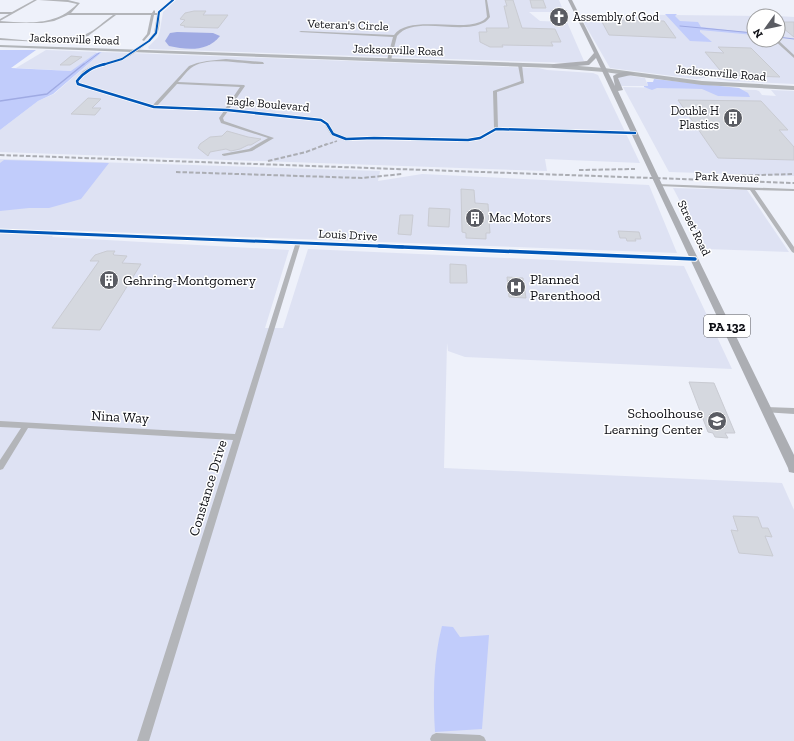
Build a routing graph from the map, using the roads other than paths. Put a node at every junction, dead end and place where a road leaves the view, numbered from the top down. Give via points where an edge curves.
1 (36, 0) edge
2 (40, 0) edge
3 (168, 0) edge
4 (174, 0) edge
5 (486, 0) edge
6 (570, 0) edge
7 (0, 13) edge
8 (13, 13) junction
9 (67, 14) junction
10 (152, 14) junction
11 (158, 14) junction
12 (115, 15) junction
13 (0, 21) edge
14 (301, 32) dead end
15 (396, 36) junction
16 (0, 39) edge
17 (0, 46) edge
18 (785, 48) edge
19 (133, 51) junction
20 (596, 54) junction
21 (794, 56) edge
22 (389, 60) junction
23 (263, 63) dead end
24 (520, 65) junction
25 (554, 66) junction
26 (604, 70) junction
27 (632, 74) junction
28 (175, 83) junction
29 (794, 88) edge
30 (621, 103) junction
31 (154, 107) junction
32 (227, 110) junction
33 (496, 129) junction
34 (635, 133) junction
35 (224, 155) dead end
36 (659, 185) junction
37 (751, 188) junction
38 (794, 190) edge
39 (0, 231) edge
40 (298, 243) junction
41 (794, 251) edge
42 (695, 259) junction
43 (766, 410) junction
44 (794, 411) edge
45 (0, 424) edge
46 (26, 426) junction
47 (238, 437) junction
48 (0, 467) edge
49 (794, 468) edge
50 (436, 739) dead end
51 (143, 741) edge
52 (480, 741) edge

1 - 8 street
2 - 9 street via 78,4
3 - 10 street
4 - 11 street
5 - 15 street via 489,17 481,22 460,26 412,27 401,30
6 - 20 main road, Street Road / PA 132
7 - 8 street
8 - 13 street
9 - 12 street
9 - 13 street via 56,20 40,23
10 - 11 street
10 - 12 street
10 - 19 street via 149,35
11 - 19 street via 154,36
12 - 16 street via 87,35 74,39
14 - 15 street, Veteran's Circle
15 - 22 street
17 - 19 main road, Jacksonville Road
18 - 21 street
19 - 22 main road, Jacksonville Road
19 - 31 street, Eagle Boulevard via 122,59 92,67 84,72 77,81 78,84
20 - 25 main road via 590,64
20 - 26 main road, Street Road / PA 132
22 - 24 main road, Jacksonville Road
23 - 28 street via 213,61 195,64
24 - 25 main road, Jacksonville Road
24 - 33 street via 523,82 495,91
25 - 26 main road, Jacksonville Road
26 - 27 main road, Jacksonville Road
26 - 30 main road, Street Road / PA 132
27 - 29 main road, Jacksonville Road via 702,83
27 - 30 main road via 614,77 623,96
28 - 31 street
28 - 32 street via 243,86
30 - 34 main road, Street Road / PA 132
31 - 32 street, Eagle Boulevard
32 - 33 street, Eagle Boulevard via 321,120 333,134 346,139 468,140 480,138
32 - 35 street via 220,119 222,122 272,138 250,150
33 - 34 street
34 - 36 main road, Street Road / PA 132
36 - 37 street, Park Avenue
36 - 42 main road, Street Road / PA 132
37 - 38 street, Park Avenue
37 - 41 street
39 - 40 street, Louis Drive
40 - 42 street, Louis Drive
40 - 47 street, Constance Drive
42 - 43 main road, Street Road / PA 132
43 - 44 street
43 - 49 main road, Street Road / PA 132
45 - 46 street, Nina Way
46 - 47 street, Nina Way
46 - 48 street
47 - 51 street, Constance Drive
50 - 52 street

